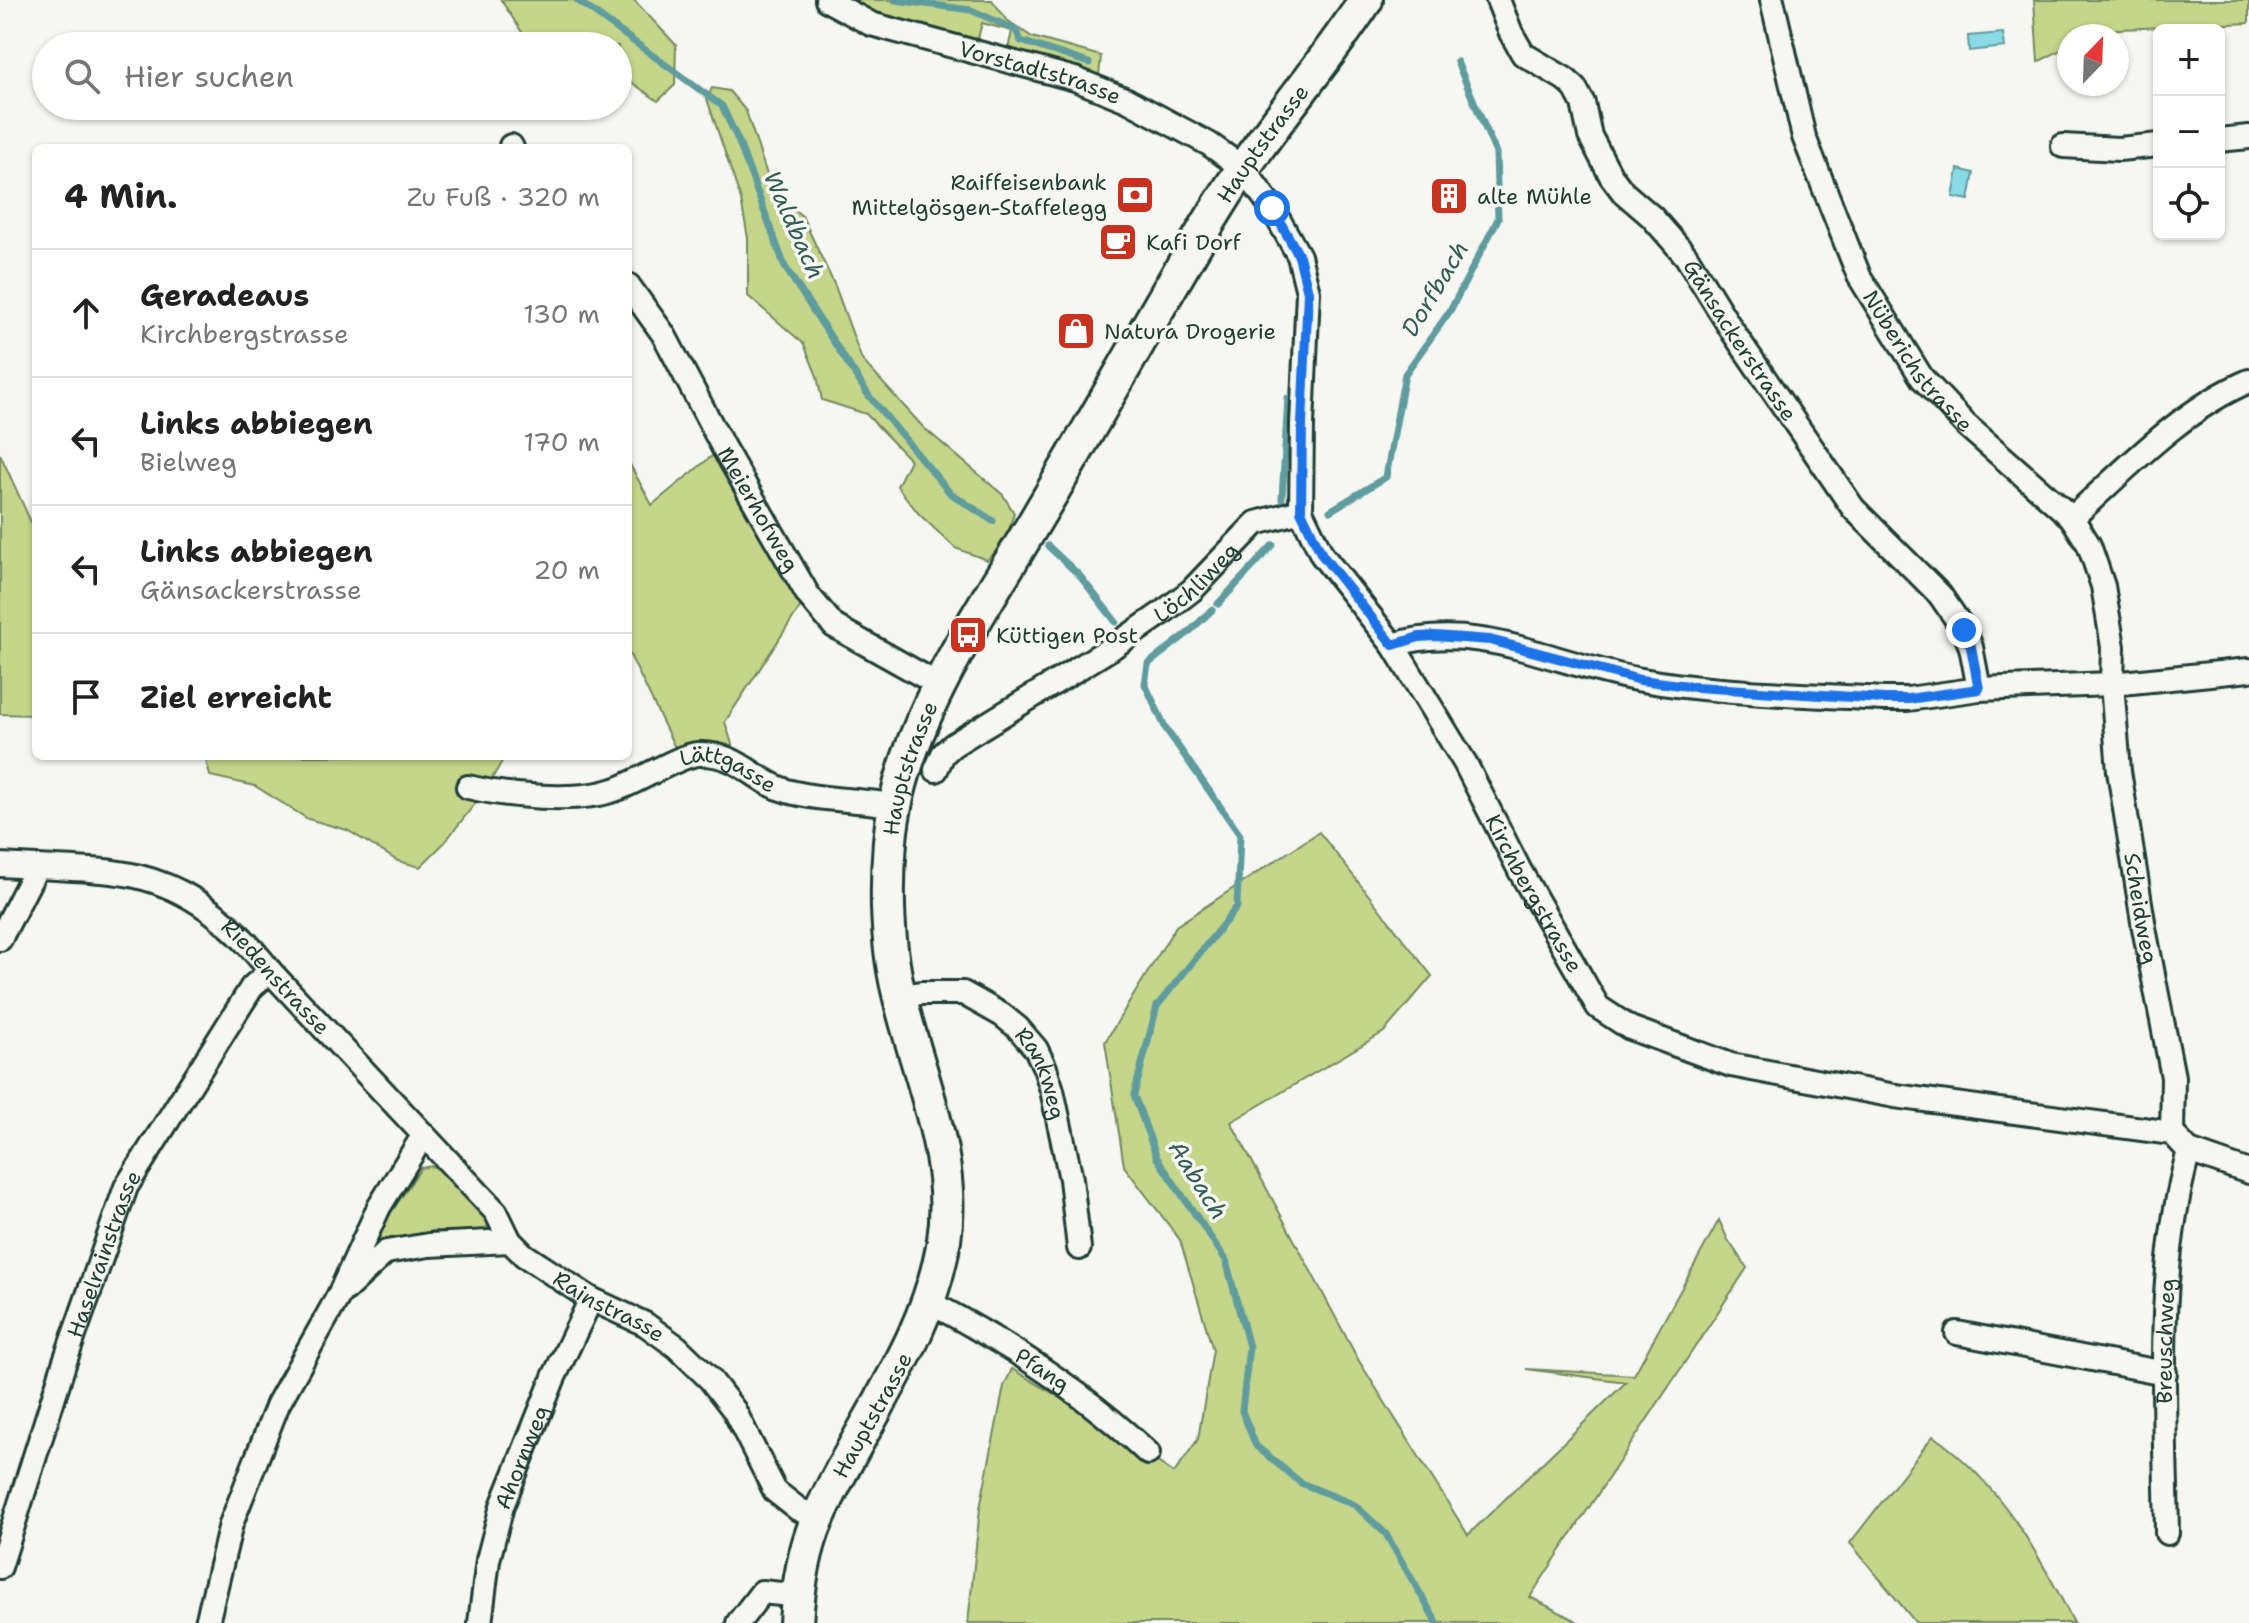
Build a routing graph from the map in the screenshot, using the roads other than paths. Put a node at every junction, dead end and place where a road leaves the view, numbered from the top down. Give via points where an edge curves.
1 (827, 0) edge
2 (1366, 0) edge
3 (1498, 0) edge
4 (1772, 0) edge
5 (2249, 137) edge
6 (2225, 139) edge
7 (2063, 146) dead end
8 (2153, 146) edge
9 (1243, 168) junction
10 (632, 291) edge
11 (2249, 381) edge
12 (1301, 511) junction
13 (2072, 518) junction
14 (1393, 645) junction
15 (2249, 670) edge
16 (2112, 684) junction
17 (941, 686) junction
18 (1979, 689) junction
19 (936, 770) dead end
20 (468, 787) dead end
21 (896, 806) junction
22 (0, 865) edge
23 (37, 867) junction
24 (0, 939) edge
25 (270, 971) junction
26 (899, 997) junction
27 (2172, 1133) junction
28 (423, 1136) junction
29 (2189, 1151) junction
30 (2249, 1172) edge
31 (510, 1241) junction
32 (1079, 1248) dead end
33 (339, 1295) junction
34 (591, 1299) junction
35 (927, 1302) junction
36 (1957, 1333) dead end
37 (2165, 1373) junction
38 (1148, 1453) dead end
39 (818, 1518) junction
40 (2167, 1533) dead end
41 (0, 1567) edge
42 (797, 1609) edge
43 (207, 1623) edge
44 (480, 1623) edge
45 (738, 1623) edge

1 - 9 street, Vorstadtstrasse via 871,24 1101,89 1161,117
2 - 9 street, Hauptstrasse
3 - 18 street, Gänsackerstrasse via 1523,54 1575,88 1590,136 1611,176 1686,256 1853,508 1947,605 1971,647
4 - 13 street, Nüberichstrasse via 1804,137 1859,276 1878,309 1922,378 1966,425
5 - 6 street
7 - 8 street
9 - 12 street, Kirchbergstrasse via 1299,256 1308,292
9 - 17 street, Hauptstrasse
10 - 17 street, Meierhofweg via 664,335 808,595 834,626
11 - 13 street via 2186,419
12 - 14 street, Kirchbergstrasse via 1322,555
12 - 19 street, Löchliweg via 1256,523 1192,590 1113,647 953,745
13 - 16 street, Nüberichstrasse via 2089,545 2103,586 2113,647
14 - 18 street via 1435,636 1490,640 1640,680 1697,687 1884,699
14 - 27 street, Kirchbergstrasse via 1465,763 1591,997 1630,1028 1731,1065 1895,1096
15 - 16 street
16 - 18 street
16 - 27 street, Scheidweg via 2121,785 2173,1077
17 - 21 street, Hauptstrasse via 910,754
20 - 21 street, Lättgasse via 500,795 581,796 612,791 693,754 710,754 738,763 784,791
21 - 26 street, Hauptstrasse via 889,881
22 - 23 street, Riedenstrasse
23 - 24 street
23 - 25 street, Riedenstrasse via 136,876 188,895 231,927
25 - 28 street, Riedenstrasse
25 - 41 street, Haselrainstrasse via 252,987 126,1187
26 - 32 street, Rankweg via 963,993 1002,1015 1036,1049 1052,1090
26 - 35 street, Hauptstrasse via 938,1130 946,1202 944,1240
27 - 29 street
28 - 31 street, Riedenstrasse via 496,1212
28 - 33 street via 379,1207
29 - 30 street
29 - 37 street, Breuschweg via 2165,1291
31 - 33 street via 386,1252
31 - 34 street, Rainstrasse
33 - 43 street via 278,1404 231,1524
34 - 39 street, Rainstrasse via 645,1324 696,1365 734,1410 775,1491
34 - 44 street, Ahornweg via 502,1506
35 - 38 street, Pfang via 1049,1371
35 - 39 street, Hauptstrasse via 890,1385
36 - 37 street
37 - 40 street, Breuschweg
39 - 42 street, Hauptstrasse
42 - 45 street via 762,1592

